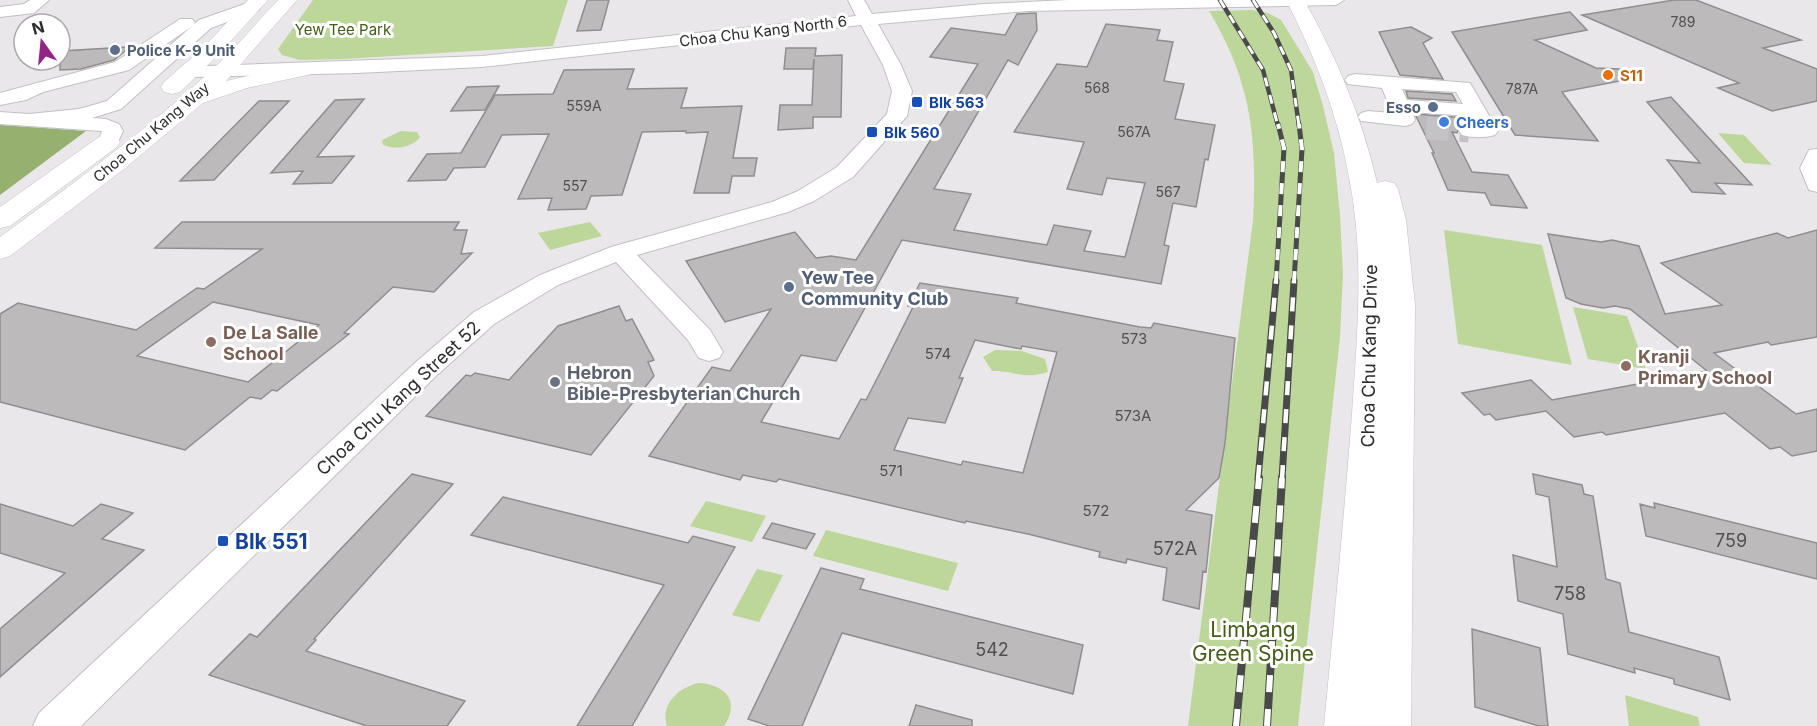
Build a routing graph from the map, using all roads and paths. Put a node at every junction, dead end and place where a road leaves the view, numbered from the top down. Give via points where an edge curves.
1 (41, 0) edge
2 (288, 0) edge
3 (856, 0) edge
4 (1296, 0) edge
5 (1317, 0) edge
6 (1336, 0) edge
7 (1209, 1) edge
8 (256, 3) edge
9 (212, 4) dead end
10 (0, 12) edge
11 (866, 19) junction
12 (195, 33) junction
13 (261, 33) junction
14 (152, 46) junction
15 (304, 69) junction
16 (224, 70) junction
17 (189, 71) junction
18 (1355, 80) junction
19 (1390, 83) junction
20 (0, 84) edge
21 (36, 88) junction
22 (0, 99) edge
23 (156, 101) dead end
24 (187, 103) junction
25 (1477, 111) junction
26 (1391, 114) junction
27 (0, 118) edge
28 (28, 120) junction
29 (133, 121) dead end
30 (1426, 128) tunnel mouth
31 (1468, 131) tunnel mouth
32 (110, 140) junction
33 (1817, 155) edge
34 (1817, 185) edge
35 (0, 220) edge
36 (0, 250) edge
37 (620, 252) junction
38 (709, 352) dead end
39 (53, 726) edge
40 (1348, 726) edge
41 (1387, 726) edge

1 - 10 street via 28,9
2 - 13 main road, Choa Chu Kang Way
3 - 11 street, Choa Chu Kang Street 52
4 - 5 street, Choa Chu Kang North 6
4 - 7 street, Choa Chu Kang North 6
4 - 40 main road, Choa Chu Kang Drive via 1333,76 1353,135 1369,217 1374,294 1370,407
5 - 6 street, Choa Chu Kang North 6
5 - 18 main road, Choa Chu Kang Drive
7 - 11 street, Choa Chu Kang North 6 via 1031,6
8 - 12 street via 206,24
8 - 17 main road, Choa Chu Kang Way
9 - 14 street
11 - 15 street, Choa Chu Kang North 6 via 520,58
11 - 37 street, Choa Chu Kang Street 52 via 892,65 902,92 900,110 890,126 845,172 780,207
12 - 14 street
12 - 28 street via 114,105 81,115
13 - 15 main road via 257,54 263,60
13 - 16 main road, Choa Chu Kang Way
14 - 21 street via 122,66
15 - 16 street, Choa Chu Kang North 6
15 - 24 main road via 222,89
16 - 17 street, Choa Chu Kang North 6
16 - 24 main road, Choa Chu Kang Way
17 - 23 main road, Choa Chu Kang Way
18 - 19 street
18 - 26 main road, Choa Chu Kang Drive
19 - 25 street via 1463,87
19 - 26 street
20 - 21 street via 32,80 40,84
21 - 22 street
24 - 36 main road, Choa Chu Kang Way
25 - 26 street
25 - 31 street via 1488,131
26 - 30 street via 1415,127
26 - 41 main road, Choa Chu Kang Drive via 1392,220 1400,305
27 - 28 street
28 - 32 street via 106,125 113,131
29 - 32 main road, Choa Chu Kang Way
32 - 35 main road, Choa Chu Kang Way
33 - 34 street via 1811,168
37 - 38 street via 700,336
37 - 39 street, Choa Chu Kang Street 52 via 534,288 484,318 451,345

